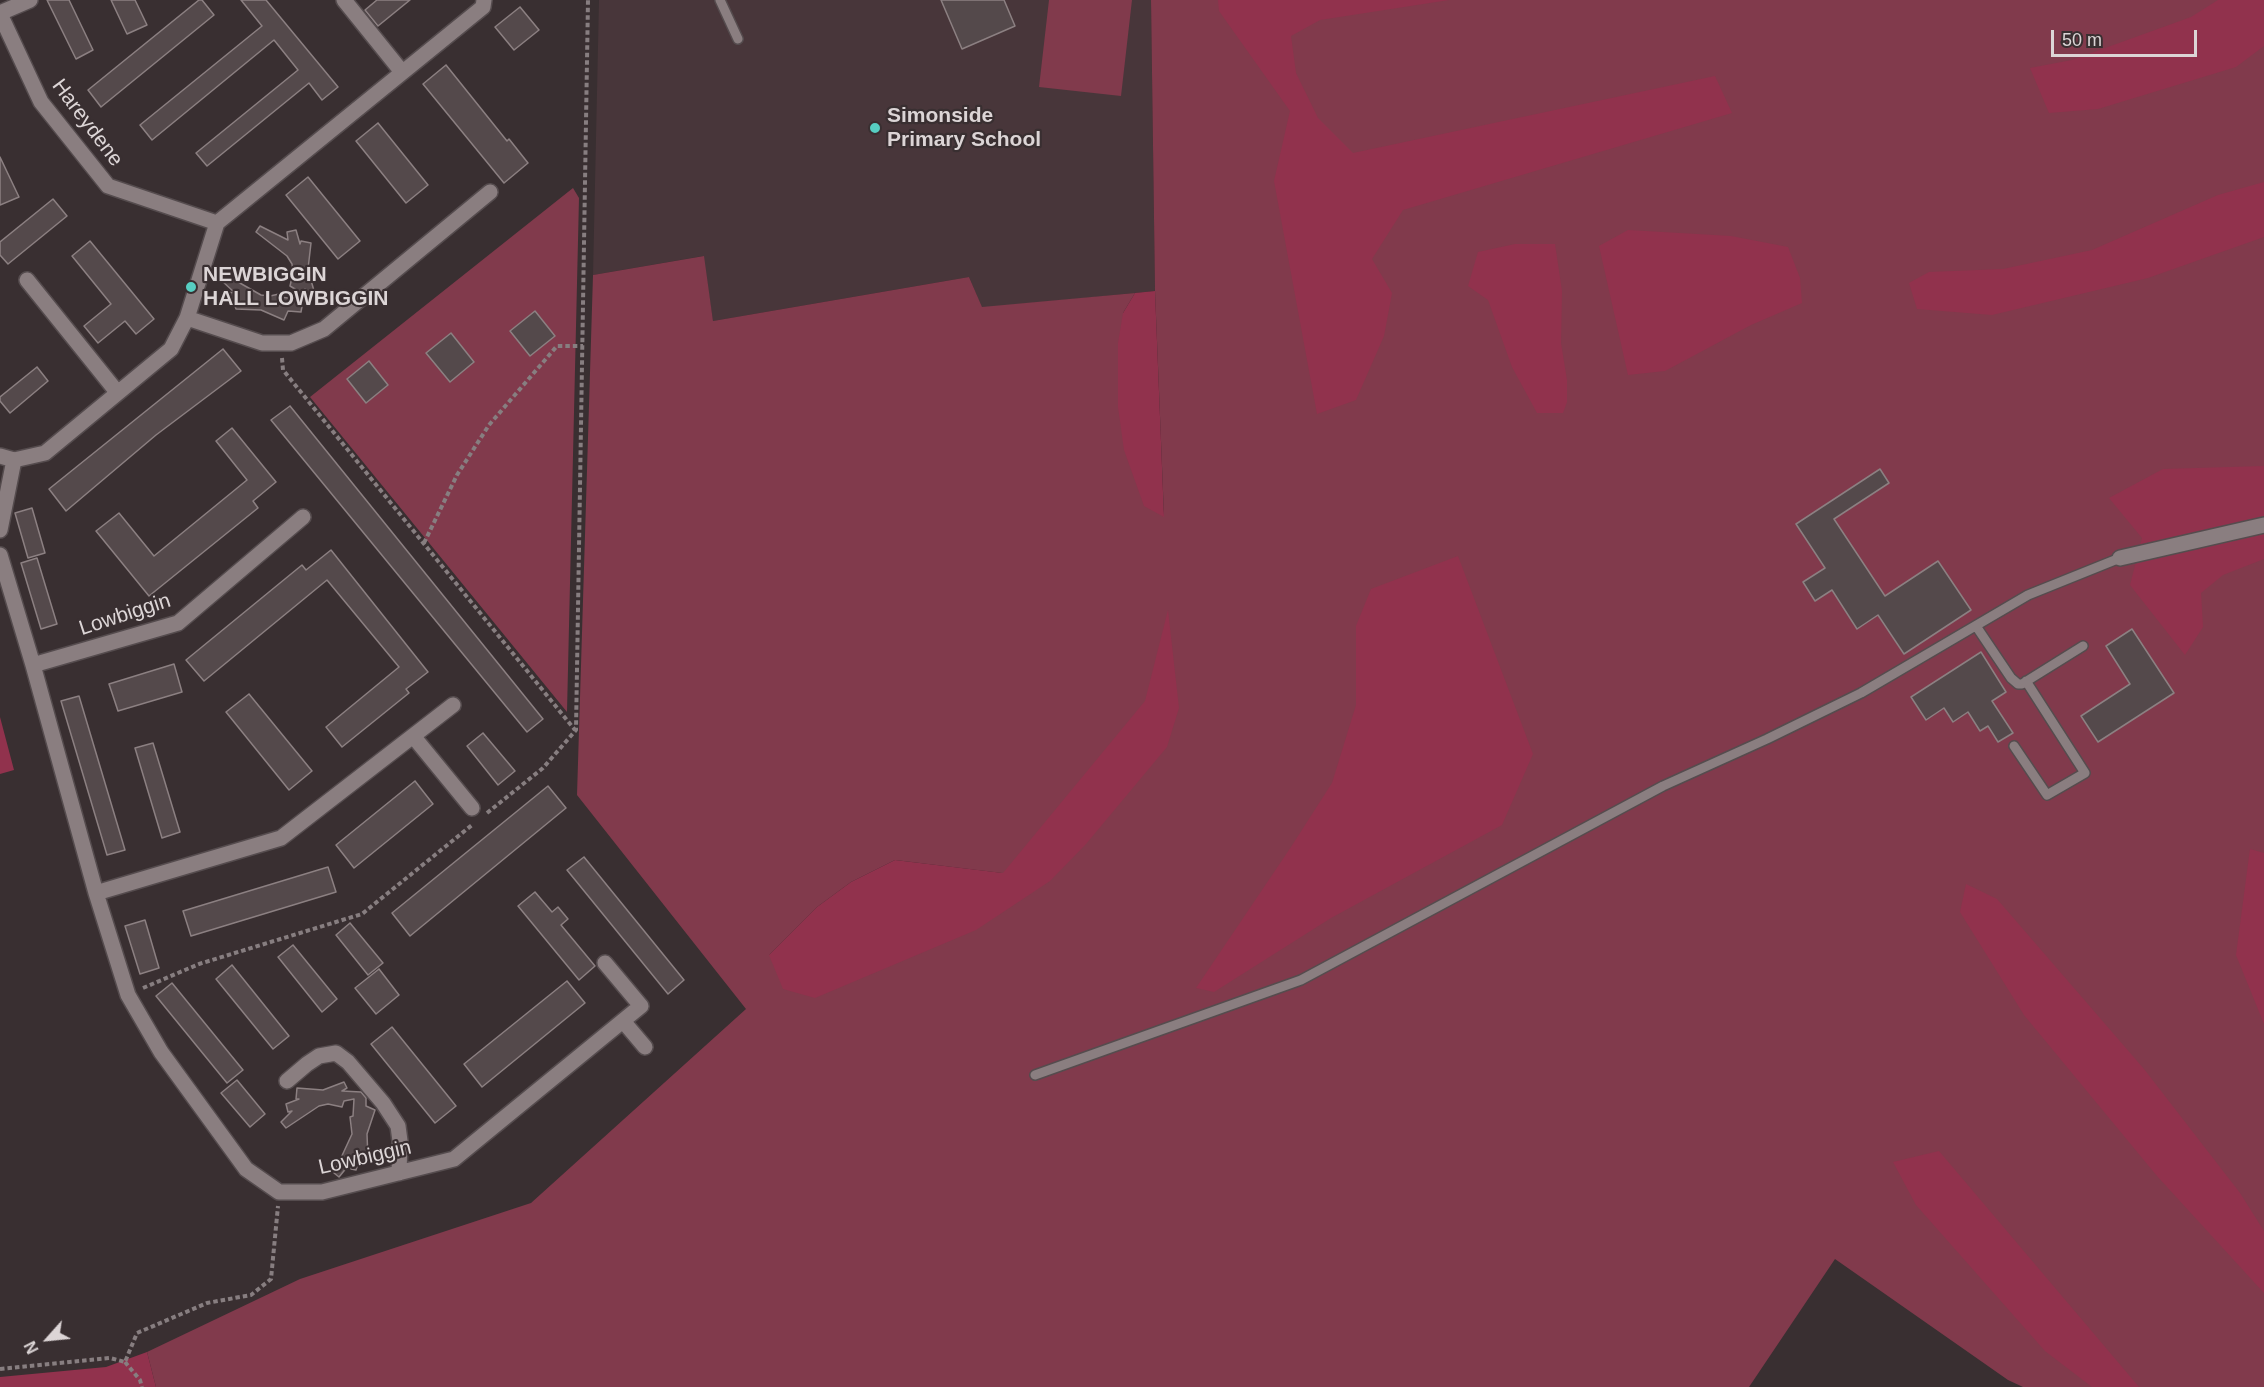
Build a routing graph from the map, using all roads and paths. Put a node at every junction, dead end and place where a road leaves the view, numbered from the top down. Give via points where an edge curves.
1 (30, 0) edge
2 (344, 0) edge
3 (484, 0) edge
4 (588, 0) edge
5 (720, 0) edge
6 (0, 14) edge
7 (738, 39) dead end
8 (402, 72) junction
9 (490, 192) dead end
10 (217, 223) junction
11 (27, 280) dead end
12 (187, 318) junction
13 (281, 343) junction
14 (583, 346) junction
15 (117, 392) junction
16 (7, 458) edge
17 (303, 517) dead end
18 (2264, 525) edge
19 (0, 530) edge
20 (424, 543) junction
21 (0, 555) edge
22 (2120, 558) joint
23 (1976, 626) junction
24 (2083, 646) dead end
25 (33, 665) junction
26 (2026, 681) junction
27 (453, 705) dead end
28 (576, 730) junction
29 (413, 736) junction
30 (2014, 746) dead end
31 (472, 808) dead end
32 (96, 893) junction
33 (605, 963) dead end
34 (128, 994) junction
35 (623, 1021) junction
36 (645, 1047) dead end
37 (1035, 1075) dead end
38 (287, 1081) dead end
39 (399, 1173) junction
40 (279, 1192) junction
41 (125, 1362) junction
42 (0, 1369) edge
43 (142, 1387) edge

1 - 6 street, Hareydene
2 - 8 street
3 - 8 street via 483,7
4 - 14 path
5 - 7 lane
6 - 10 street, Hareydene via 41,102 108,186
8 - 10 street
9 - 13 street via 324,329 291,343
10 - 12 street
11 - 15 street
12 - 13 street via 262,343
12 - 15 street via 171,349
13 - 20 path via 283,370
14 - 20 path via 557,346 489,425 457,475
14 - 28 path
15 - 16 street via 45,453
16 - 19 street
17 - 25 street, Lowbiggin via 178,623
18 - 22 street
20 - 28 path
21 - 25 street
22 - 23 lane via 2028,596
23 - 26 lane via 2014,682
23 - 37 lane via 1861,693 1663,786 1301,980
24 - 26 lane
25 - 32 street
26 - 30 lane via 2085,773 2047,795
27 - 29 street
28 - 34 path via 543,768 362,914 199,964
29 - 31 street
29 - 32 street via 281,838
32 - 34 street
33 - 35 street, Lowbiggin via 641,1006
34 - 40 street via 161,1052 246,1169
35 - 36 street
35 - 39 street, Lowbiggin via 454,1159
38 - 39 street via 320,1056 336,1053 348,1062 398,1126
39 - 40 street, Lowbiggin via 322,1192
40 - 41 path via 272,1279 251,1295 207,1303 136,1333
41 - 42 path via 110,1358
41 - 43 path

